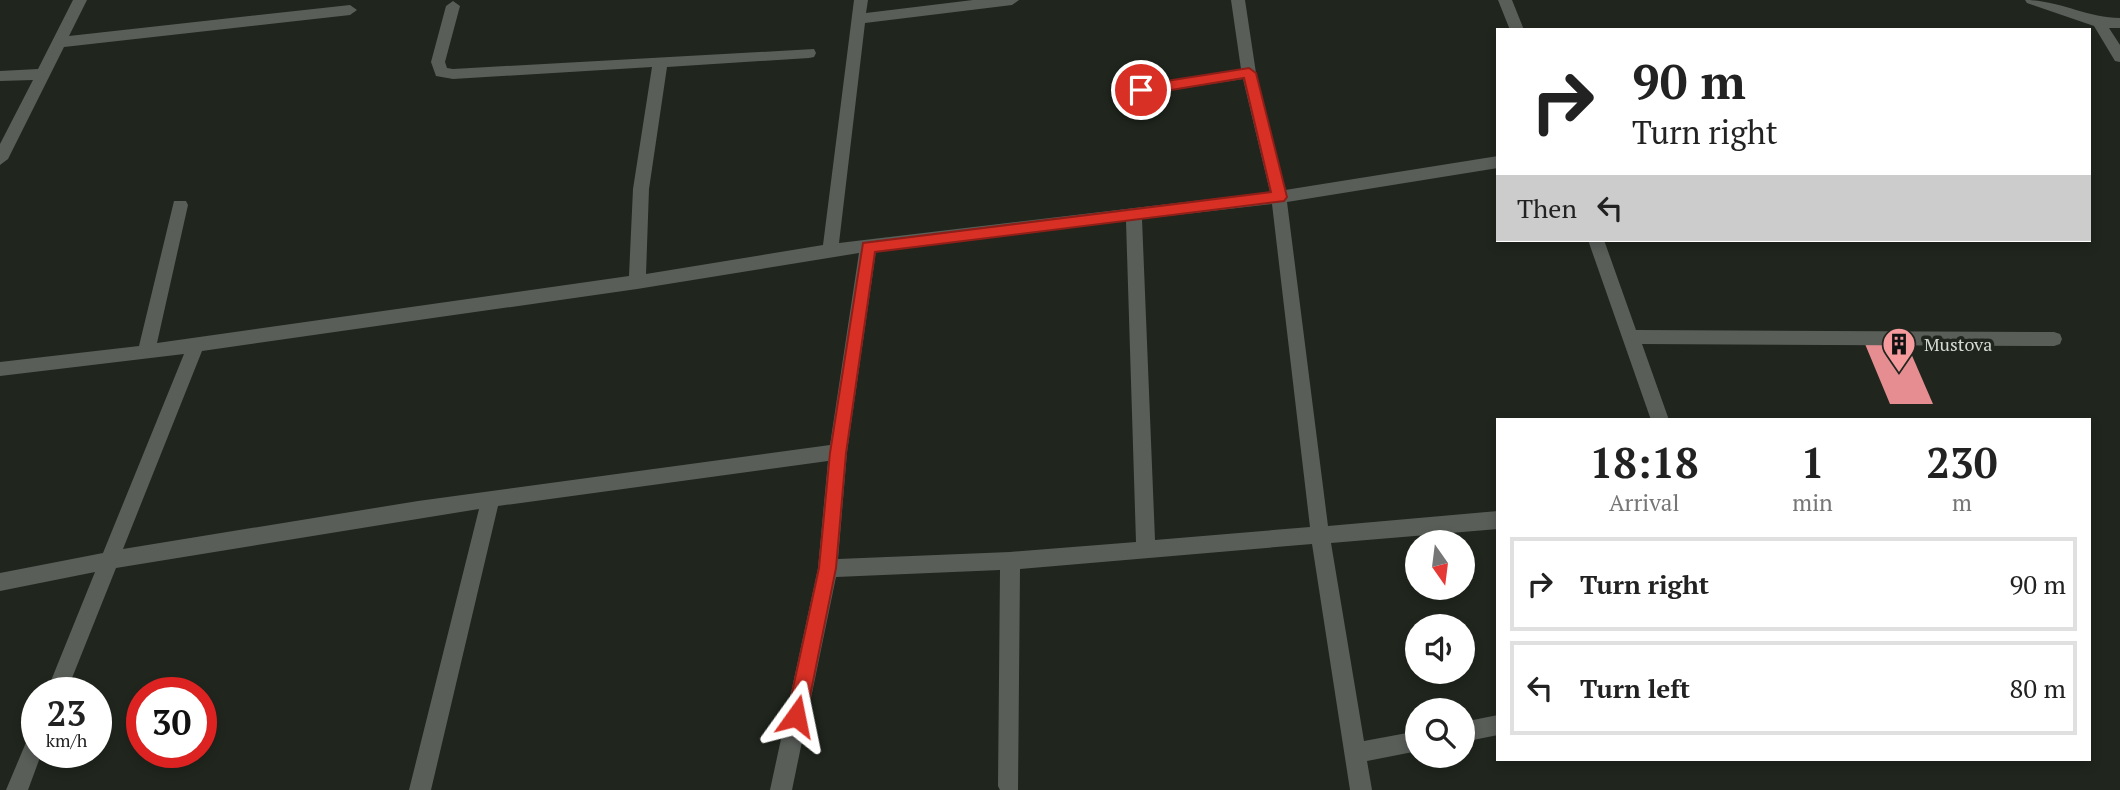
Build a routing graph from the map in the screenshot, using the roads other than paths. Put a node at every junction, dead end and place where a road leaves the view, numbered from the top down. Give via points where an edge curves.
1 (80, 0) edge
2 (861, 0) edge
3 (1012, 0) edge
4 (1238, 0) edge
5 (1505, 0) edge
6 (2032, 0) edge
7 (453, 6) dead end
8 (350, 10) dead end
9 (858, 19) junction
10 (2099, 23) junction
11 (2120, 23) edge
12 (1516, 28) edge
13 (61, 41) junction
14 (809, 53) dead end
15 (2120, 57) edge
16 (660, 62) junction
17 (1249, 73) junction
18 (44, 75) junction
19 (0, 76) edge
20 (1141, 90) dead end
21 (0, 159) edge
22 (1496, 162) edge
23 (1279, 197) junction
24 (180, 205) dead end
25 (1134, 215) junction
26 (1597, 242) edge
27 (868, 247) junction
28 (830, 250) junction
29 (637, 282) junction
30 (1631, 337) junction
31 (2054, 339) dead end
32 (196, 344) junction
33 (146, 352) junction
34 (0, 369) edge
35 (1659, 418) edge
36 (838, 453) junction
37 (489, 500) junction
38 (1496, 520) edge
39 (1320, 533) junction
40 (1146, 548) junction
41 (110, 559) junction
42 (1010, 561) junction
43 (828, 568) junction
44 (0, 582) edge
45 (62, 677) edge
46 (1496, 725) edge
47 (1475, 730) edge
48 (1405, 743) edge
49 (1355, 753) junction
50 (26, 768) edge
51 (1009, 786) dead end
52 (17, 790) edge
53 (419, 790) edge
54 (781, 790) edge
55 (1361, 790) edge

1 - 13 street
2 - 9 street
3 - 9 street
4 - 17 street
5 - 12 street
6 - 10 street
7 - 16 street via 438,62 441,72
8 - 13 street
9 - 28 street
10 - 11 street
10 - 15 street
13 - 18 street
14 - 16 street
16 - 29 street via 641,189
17 - 20 street
17 - 23 street
18 - 19 street
18 - 21 street
22 - 23 street
23 - 25 street
23 - 39 street
24 - 33 street
25 - 27 street
25 - 40 street
26 - 30 street
27 - 28 street
27 - 36 street
28 - 29 street
29 - 32 street
30 - 31 street
30 - 35 street
32 - 33 street
32 - 41 street
33 - 34 street
36 - 37 street
36 - 43 street
37 - 41 street
37 - 53 street
38 - 39 street
39 - 40 street
39 - 49 street
40 - 42 street
41 - 44 street
41 - 45 street
42 - 43 street
42 - 51 street
43 - 54 street
46 - 47 street
48 - 49 street
49 - 55 street
50 - 52 street

